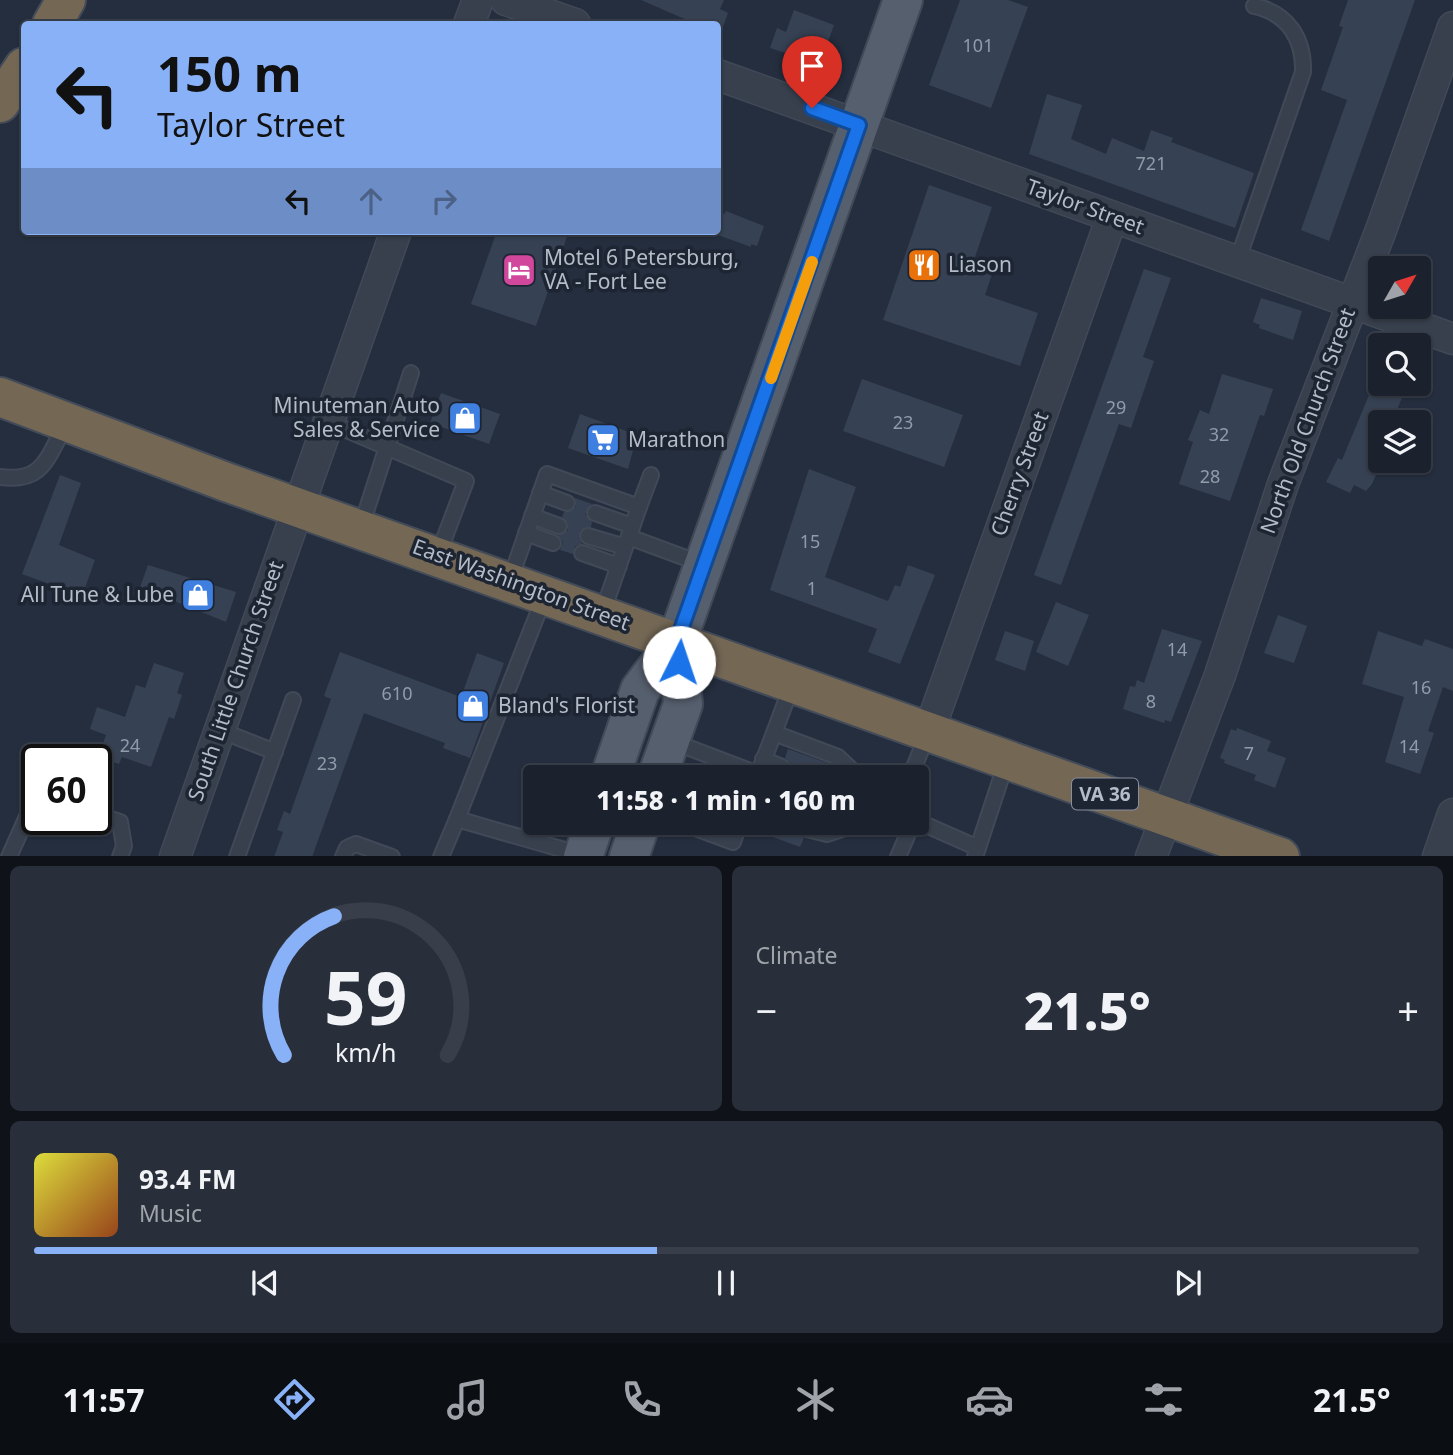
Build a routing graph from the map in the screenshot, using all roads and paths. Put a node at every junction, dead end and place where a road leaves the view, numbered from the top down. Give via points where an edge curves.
1 (66, 0) edge
2 (478, 0) edge
3 (506, 0) edge
4 (903, 0) edge
5 (1254, 6) dead end
6 (54, 21) edge
7 (470, 21) edge
8 (566, 21) edge
9 (1453, 27) edge
10 (21, 72) edge
11 (721, 76) edge
12 (0, 103) edge
13 (859, 125) junction
14 (1112, 217) junction
15 (395, 235) edge
16 (1237, 262) junction
17 (1352, 302) junction
18 (1453, 339) edge
19 (411, 373) dead end
20 (1, 397) edge
21 (328, 422) junction
22 (67, 423) junction
23 (386, 447) junction
24 (651, 475) dead end
25 (0, 477) edge
26 (540, 494) junction
27 (567, 503) dead end
28 (298, 506) junction
29 (639, 507) junction
30 (595, 513) dead end
31 (532, 516) junction
32 (559, 526) dead end
33 (361, 527) junction
34 (526, 533) junction
35 (588, 536) dead end
36 (629, 536) junction
37 (553, 543) dead end
38 (582, 553) dead end
39 (438, 555) junction
40 (704, 565) junction
41 (619, 566) junction
42 (510, 581) junction
43 (545, 594) junction
44 (602, 614) junction
45 (677, 641) junction
46 (793, 682) junction
47 (293, 700) dead end
48 (219, 730) junction
49 (929, 731) junction
50 (775, 733) junction
51 (670, 741) junction
52 (275, 751) junction
53 (763, 759) junction
54 (1007, 759) junction
55 (614, 765) edge
56 (661, 765) edge
57 (730, 765) edge
58 (761, 765) edge
59 (779, 765) edge
60 (846, 765) edge
61 (915, 765) edge
62 (1453, 814) edge
63 (1165, 815) junction
64 (112, 819) edge
65 (457, 819) junction
66 (21, 829) edge
67 (929, 829) edge
68 (590, 835) edge
69 (636, 835) edge
70 (714, 835) edge
71 (735, 835) edge
72 (908, 835) edge
73 (977, 852) edge
74 (9, 856) edge
75 (120, 856) edge
76 (174, 856) edge
77 (237, 856) edge
78 (343, 856) edge
79 (392, 856) edge
80 (441, 856) edge
81 (583, 856) edge
82 (629, 856) edge
83 (898, 856) edge
84 (1151, 856) edge
85 (1280, 856) edge
86 (1438, 856) edge

1 - 6 highway
2 - 7 street
3 - 8 street
4 - 13 main road
5 - 16 lane via 1275,13 1298,36 1304,72
9 - 17 street, North Old Church Street
10 - 12 highway
11 - 13 street, Taylor Street
13 - 14 street, Taylor Street
13 - 40 main road
14 - 16 street, Taylor Street
14 - 49 street, Cherry Street
15 - 21 street, South Little Church Street
16 - 17 street, Taylor Street
17 - 18 street, Taylor Street
17 - 63 street, North Old Church Street via 1283,484 1220,675
19 - 23 lane
20 - 22 highway, East Washington Street
21 - 23 lane
21 - 28 street, South Little Church Street
22 - 25 lane via 34,474 21,480
22 - 28 highway, East Washington Street
23 - 33 lane
23 - 39 lane via 466,481
24 - 29 lane
26 - 27 lane
26 - 29 lane via 547,474
26 - 31 lane
28 - 33 highway, East Washington Street
28 - 48 street, South Little Church Street
29 - 36 lane
30 - 36 lane
31 - 32 lane
31 - 34 lane
33 - 39 highway, East Washington Street
34 - 37 lane
34 - 42 lane
35 - 36 lane
36 - 40 lane
36 - 41 lane
38 - 41 lane
39 - 42 highway, East Washington Street
40 - 45 main road
41 - 44 lane
42 - 43 highway, East Washington Street
43 - 44 highway, East Washington Street
43 - 65 lane
44 - 45 highway, East Washington Street
45 - 46 highway, East Washington Street / VA 36
45 - 51 main road via 683,704
45 - 55 main road via 640,690
46 - 49 highway, East Washington Street / VA 36
46 - 50 lane
47 - 52 lane
48 - 52 lane
48 - 76 street, South Little Church Street
49 - 54 highway, East Washington Street / VA 36
49 - 61 lane
50 - 53 lane
50 - 60 lane
51 - 56 main road
51 - 57 lane
52 - 77 lane
53 - 58 lane
53 - 59 lane
54 - 63 highway, East Washington Street / VA 36
54 - 73 lane
62 - 86 street
63 - 84 street, North Old Church Street
63 - 85 highway, East Washington Street / VA 36
64 - 75 lane via 120,822 124,846
65 - 80 lane
65 - 81 lane
66 - 74 lane
67 - 73 lane
68 - 81 main road
69 - 82 main road
70 - 71 lane via 733,842
72 - 83 lane
78 - 79 lane via 356,844

